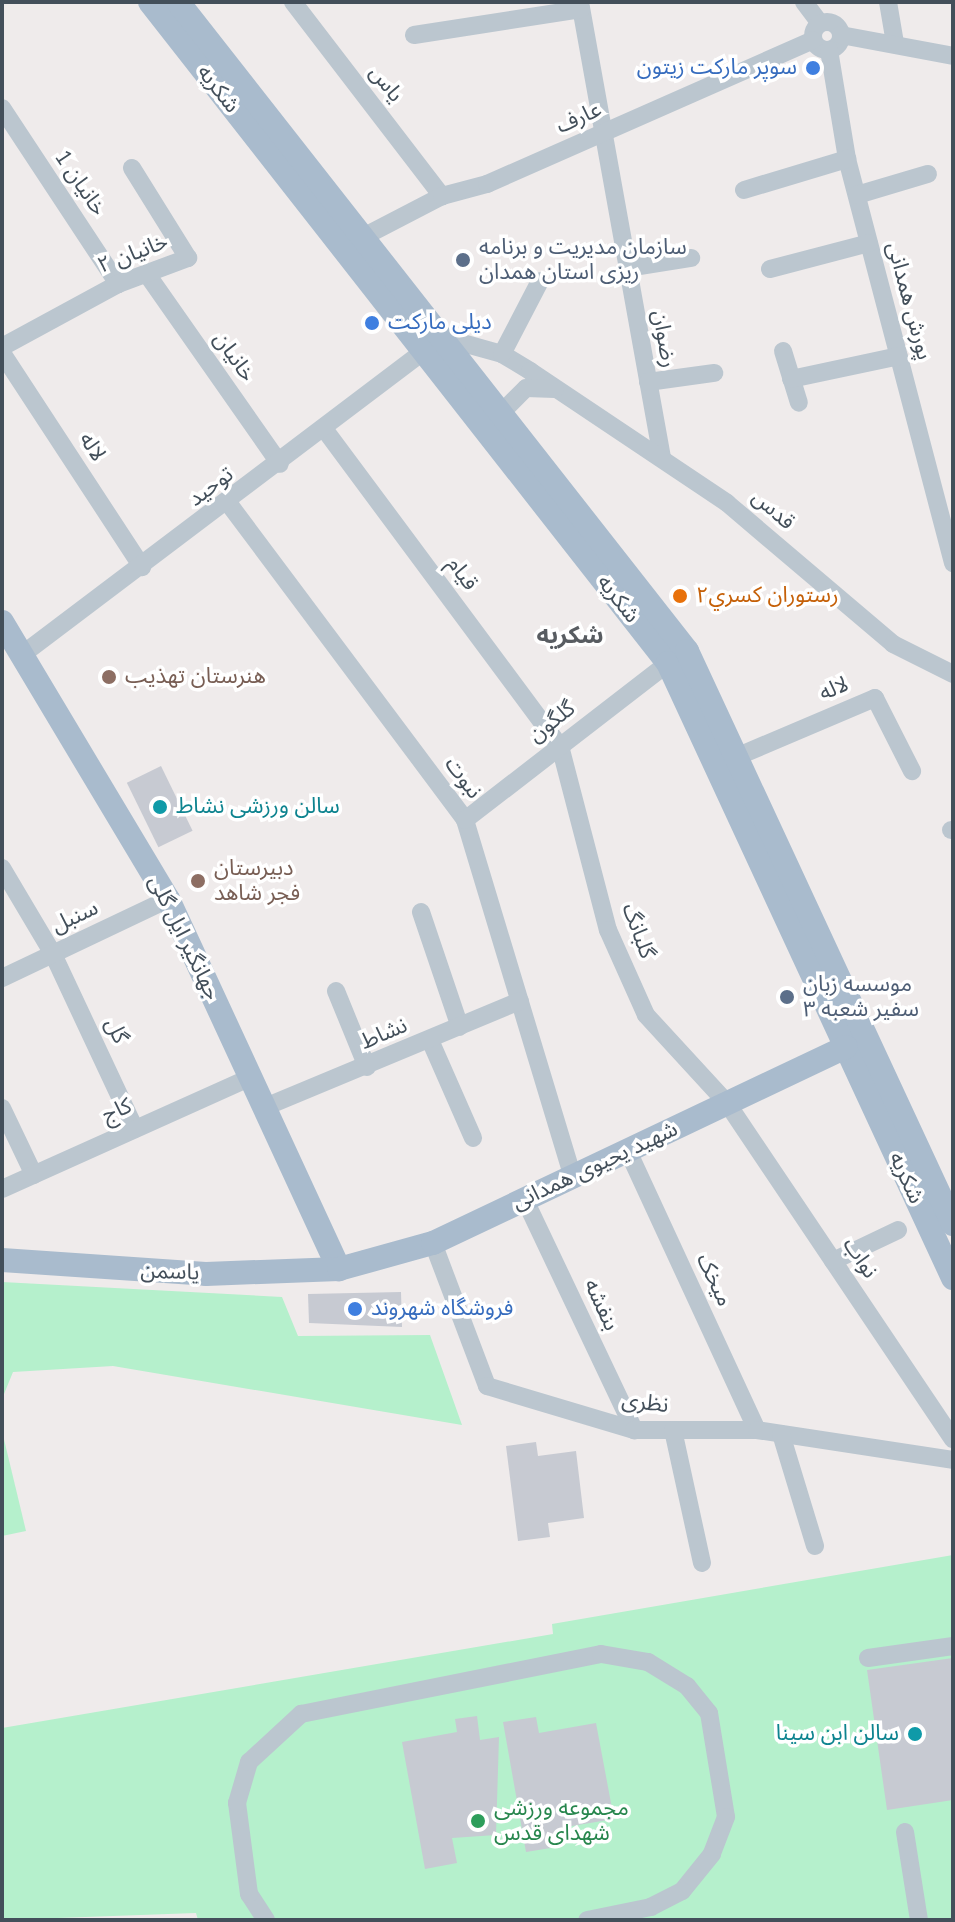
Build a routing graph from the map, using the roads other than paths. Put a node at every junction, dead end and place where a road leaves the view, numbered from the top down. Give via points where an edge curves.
1 (150, 2) edge
2 (178, 2) edge
3 (293, 2) edge
4 (804, 2) edge
5 (888, 2) edge
6 (581, 6) edge
7 (414, 35) dead end
8 (820, 38) junction
9 (895, 43) junction
10 (953, 56) edge
11 (2, 108) edge
12 (603, 134) junction
13 (847, 159) junction
14 (132, 168) dead end
15 (928, 174) dead end
16 (744, 190) dead end
17 (857, 195) junction
18 (442, 196) junction
19 (363, 237) junction
20 (869, 243) junction
21 (691, 258) dead end
22 (627, 268) junction
23 (770, 269) dead end
24 (149, 277) junction
25 (540, 281) dead end
26 (118, 284) junction
27 (432, 344) junction
28 (2, 350) edge
29 (783, 351) dead end
30 (502, 354) junction
31 (899, 356) junction
32 (714, 373) dead end
33 (791, 379) junction
34 (648, 382) junction
35 (557, 389) junction
36 (799, 403) dead end
37 (501, 413) junction
38 (325, 430) junction
39 (662, 459) junction
40 (280, 464) junction
41 (229, 504) junction
42 (953, 563) edge
43 (142, 567) junction
44 (2, 622) edge
45 (14, 653) edge
46 (668, 663) junction
47 (953, 674) edge
48 (560, 746) junction
49 (736, 757) junction
50 (912, 771) dead end
51 (465, 820) junction
52 (2, 868) edge
53 (168, 899) junction
54 (421, 912) dead end
55 (53, 954) junction
56 (2, 978) edge
57 (336, 991) dead end
58 (520, 1001) junction
59 (460, 1027) junction
60 (430, 1040) junction
61 (846, 1047) junction
62 (367, 1067) junction
63 (251, 1077) junction
64 (727, 1103) junction
65 (265, 1107) junction
66 (2, 1108) edge
67 (135, 1129) junction
68 (473, 1138) dead end
69 (628, 1151) junction
70 (34, 1175) junction
71 (573, 1177) junction
72 (2, 1189) edge
73 (525, 1200) junction
74 (950, 1212) edge
75 (898, 1230) dead end
76 (433, 1243) junction
77 (2, 1260) edge
78 (833, 1261) junction
79 (339, 1269) junction
80 (953, 1278) edge
81 (634, 1430) junction
82 (673, 1430) junction
83 (757, 1430) junction
84 (781, 1434) junction
85 (953, 1439) edge
86 (953, 1460) edge
87 (815, 1546) dead end
88 (702, 1563) dead end
89 (953, 1646) edge
90 (868, 1658) dead end
91 (905, 1832) dead end
92 (266, 1920) edge
93 (587, 1920) edge
94 (919, 1920) edge

1 - 27 main road, شکریه
2 - 19 main road, شکریه
3 - 18 street, یاس
4 - 8 street
5 - 9 street
6 - 7 street
6 - 12 street, رضوان
8 - 9 street via 836,25 841,35
8 - 12 street, عارف
8 - 13 street, پورش همدانی
9 - 10 street
11 - 26 street, خانیان 1
12 - 18 street, عارف
12 - 22 street, رضوان
13 - 16 street
13 - 17 street, پورش همدانی
14 - 24 street, خانیان ۲ via 188,258
15 - 17 street
17 - 20 street, پورش همدانی
18 - 19 street, عارف
19 - 27 main road, شکریه
20 - 23 street
20 - 31 street, پورش همدانی
21 - 22 street
22 - 34 street, رضوان
24 - 26 street, خانیان ۲
24 - 40 street, خانیان
25 - 30 street
26 - 28 street, خانیان ۲
27 - 30 street, قدس
27 - 37 main road, شکریه
27 - 38 street, توحید
27 - 46 main road, شکریه
28 - 43 street, لاله
29 - 33 street
30 - 35 street, قدس
31 - 33 street
31 - 42 street, پورش همدانی
32 - 34 street
33 - 36 street
34 - 39 street, رضوان
35 - 37 street via 526,388
35 - 39 street, قدس
37 - 49 main road, شکریه via 687,651
38 - 40 street, توحید
38 - 48 street, قیام
39 - 47 street, قدس via 727,503 893,644
40 - 41 street, توحید
41 - 43 street, توحید
41 - 51 street, نبوت
43 - 45 street, توحید
44 - 45 main road, جهانگیر ایل گلی
45 - 53 main road, جهانگیر ایل گلی
46 - 48 street, گلگون
46 - 61 main road, شکریه
48 - 51 street, گلگون
48 - 64 street, گلبانگ via 608,930 646,1015
49 - 50 street, لاله via 875,698
49 - 74 main road, شکریه
51 - 58 street, نبوت
52 - 55 street, گل
53 - 55 street, سنبل
53 - 63 main road, جهانگیر ایل گلی
54 - 59 street
55 - 56 street, سنبل
55 - 67 street, گل
57 - 62 street
58 - 59 street, نشاط
58 - 71 street, نبوت
59 - 60 street, نشاط
60 - 62 street, نشاط
60 - 68 street
61 - 64 main road, شهید یحیوی همدانی
61 - 80 main road, شکریه
62 - 65 street, نشاط
63 - 65 main road, جهانگیر ایل گلی
63 - 67 street, کاج
64 - 69 main road, شهید یحیوی همدانی
64 - 78 street, نواب
65 - 79 main road, جهانگیر ایل گلی
66 - 70 street
67 - 70 street, کاج
69 - 71 main road, شهید یحیوی همدانی
69 - 83 street, میخک
70 - 72 street, کاج
71 - 73 main road, شهید یحیوی همدانی
73 - 76 main road, شهید یحیوی همدانی
73 - 81 street, بنفشه
75 - 78 street
76 - 79 main road, شهید یحیوی همدانی
76 - 81 street, نظری via 487,1386
77 - 79 main road, یاسمن via 206,1274
78 - 85 street, نواب
81 - 82 street, نظری
82 - 83 street, نظری
82 - 88 street
83 - 84 street, نظری
84 - 86 street, نظری
84 - 87 street
89 - 90 street
91 - 94 street
92 - 93 street via 241,1865 237,1803 249,1762 301,1714 601,1654 648,1662 687,1686 709,1713 726,1817 712,1854 682,1891 651,1907

